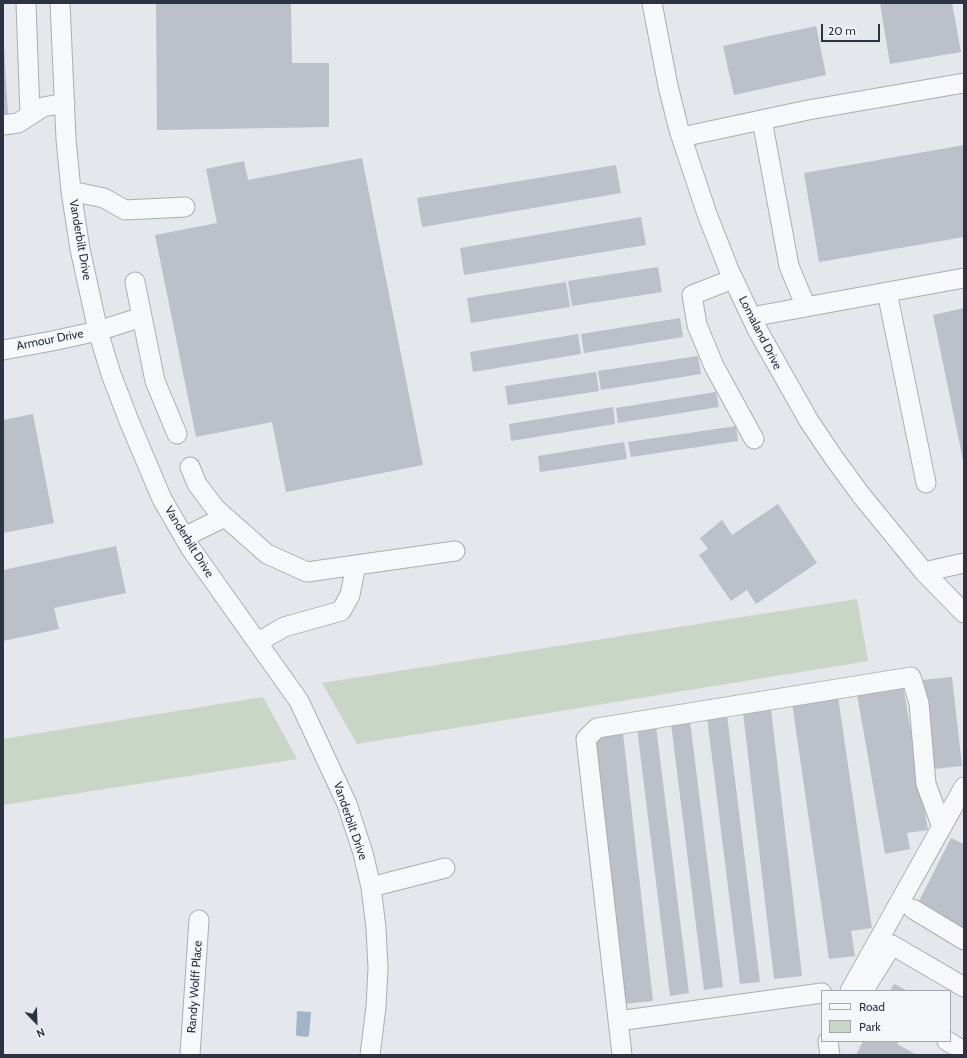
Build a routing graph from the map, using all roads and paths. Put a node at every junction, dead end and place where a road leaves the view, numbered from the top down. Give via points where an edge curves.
1 (26, 3) edge
2 (60, 3) edge
3 (652, 3) edge
4 (964, 83) edge
5 (65, 103) junction
6 (30, 115) junction
7 (762, 120) junction
8 (3, 125) edge
9 (682, 137) junction
10 (71, 191) junction
11 (185, 207) dead end
12 (964, 278) edge
13 (733, 279) junction
14 (135, 282) dead end
15 (887, 292) junction
16 (806, 307) junction
17 (751, 317) junction
18 (142, 318) junction
19 (98, 331) junction
20 (3, 350) edge
21 (177, 434) dead end
22 (754, 439) dead end
23 (190, 467) dead end
24 (926, 483) dead end
25 (225, 517) junction
26 (184, 537) junction
27 (455, 551) dead end
28 (964, 563) edge
29 (356, 565) junction
30 (924, 572) junction
31 (964, 614) edge
32 (258, 642) junction
33 (964, 788) edge
34 (942, 827) junction
35 (445, 868) dead end
36 (371, 887) junction
37 (912, 909) dead end
38 (199, 920) dead end
39 (964, 940) edge
40 (953, 986) edge
41 (852, 990) edge
42 (852, 990) edge
43 (821, 994) edge
44 (618, 1021) junction
45 (828, 1042) edge
46 (949, 1042) edge
47 (964, 1051) edge
48 (190, 1055) edge
49 (370, 1055) edge
50 (622, 1055) edge
51 (830, 1055) edge

1 - 6 street
2 - 5 street, Vanderbilt Drive
3 - 9 street, Lomaland Drive via 668,86
4 - 7 street
5 - 6 street via 43,107
5 - 10 street, Vanderbilt Drive
6 - 8 street via 18,123
7 - 9 street
7 - 16 street via 789,266
9 - 13 street, Lomaland Drive via 707,214
10 - 11 street via 104,198 125,210
10 - 19 street, Vanderbilt Drive via 80,249
12 - 15 street
13 - 17 street, Lomaland Drive
13 - 22 street via 692,295 697,325 714,366
14 - 18 street
15 - 16 street
15 - 24 street
16 - 17 street
17 - 30 street, Lomaland Drive via 785,381 834,458
18 - 19 street, Armour Drive
18 - 21 street via 155,381
19 - 20 street, Armour Drive
19 - 26 street, Vanderbilt Drive via 129,421 162,499
23 - 25 street via 197,484
25 - 26 street
25 - 29 street via 266,554 307,572
26 - 32 street, Vanderbilt Drive
27 - 29 street
28 - 30 street
29 - 32 street via 350,595 341,611 284,627
30 - 31 street, Lomaland Drive
32 - 36 street, Vanderbilt Drive via 299,701 314,730 347,804 363,852
33 - 34 street
34 - 41 street
34 - 44 street via 926,784 919,703 911,677 597,728 586,739
35 - 36 street
36 - 49 street, Vanderbilt Drive via 378,968
37 - 39 street
38 - 48 street, Randy Wolff Place
40 - 42 street via 892,945
43 - 44 street
44 - 50 street
45 - 51 street
46 - 47 street

